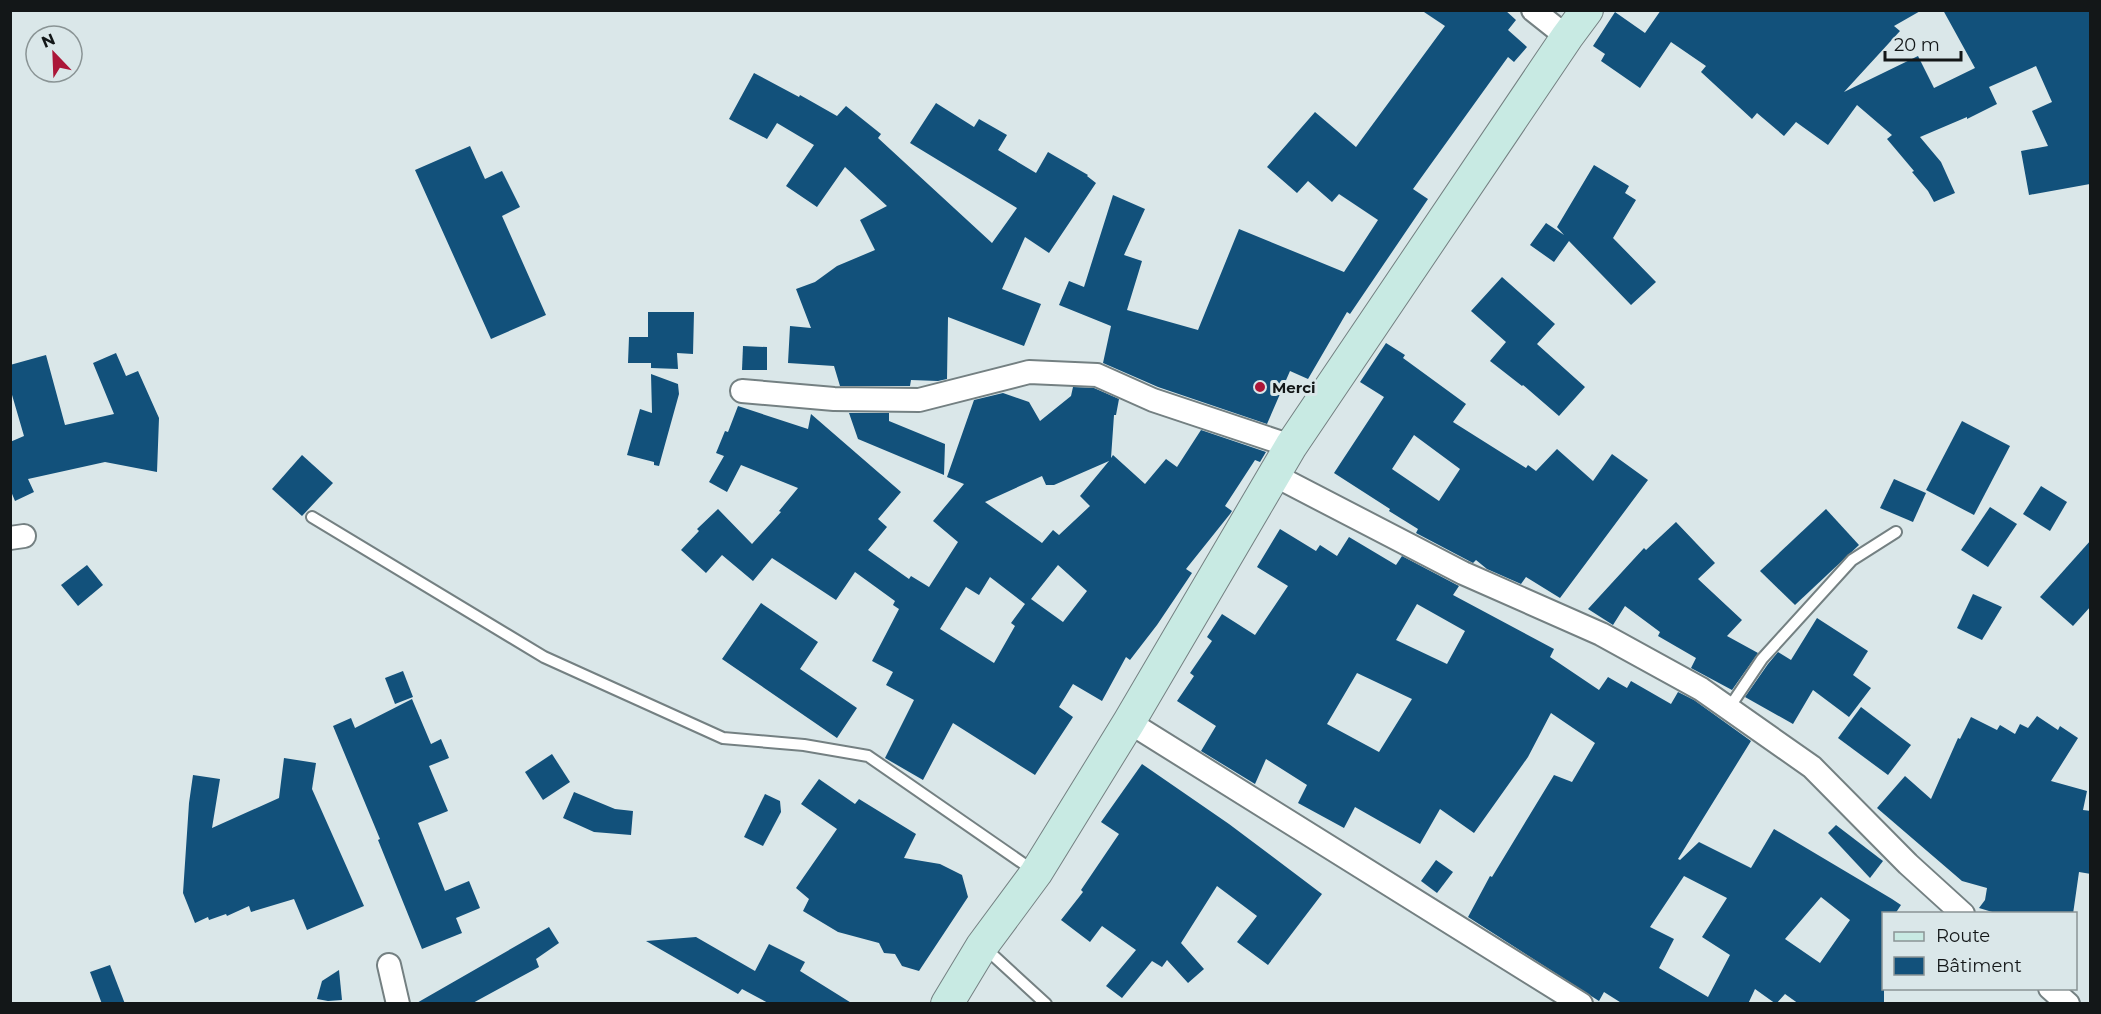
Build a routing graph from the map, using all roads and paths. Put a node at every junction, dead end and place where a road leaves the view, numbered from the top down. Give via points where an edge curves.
1 (1533, 10) edge
2 (1587, 10) edge
3 (1567, 37) junction
4 (742, 391) dead end
5 (1291, 446) junction
6 (1274, 475) junction
7 (312, 517) dead end
8 (1896, 532) dead end
9 (1729, 708) junction
10 (1129, 722) junction
11 (1036, 873) junction
12 (1961, 912) edge
13 (982, 946) junction
14 (389, 965) dead end
15 (2051, 990) edge
16 (398, 1004) edge
17 (947, 1004) edge
18 (1046, 1004) edge
19 (1581, 1004) edge
20 (2068, 1004) edge

1 - 3 street
2 - 3 main road
3 - 5 main road
4 - 5 street via 834,399 919,400 1029,372 1096,375 1153,400
5 - 6 main road
6 - 9 street via 1463,573 1601,634
6 - 10 main road
7 - 11 lane via 544,657 723,738 868,756
8 - 9 lane via 1852,560 1762,659
9 - 12 street via 1812,767
10 - 11 main road
10 - 19 street
11 - 13 main road
13 - 17 main road
13 - 18 lane
14 - 16 street
15 - 20 street

